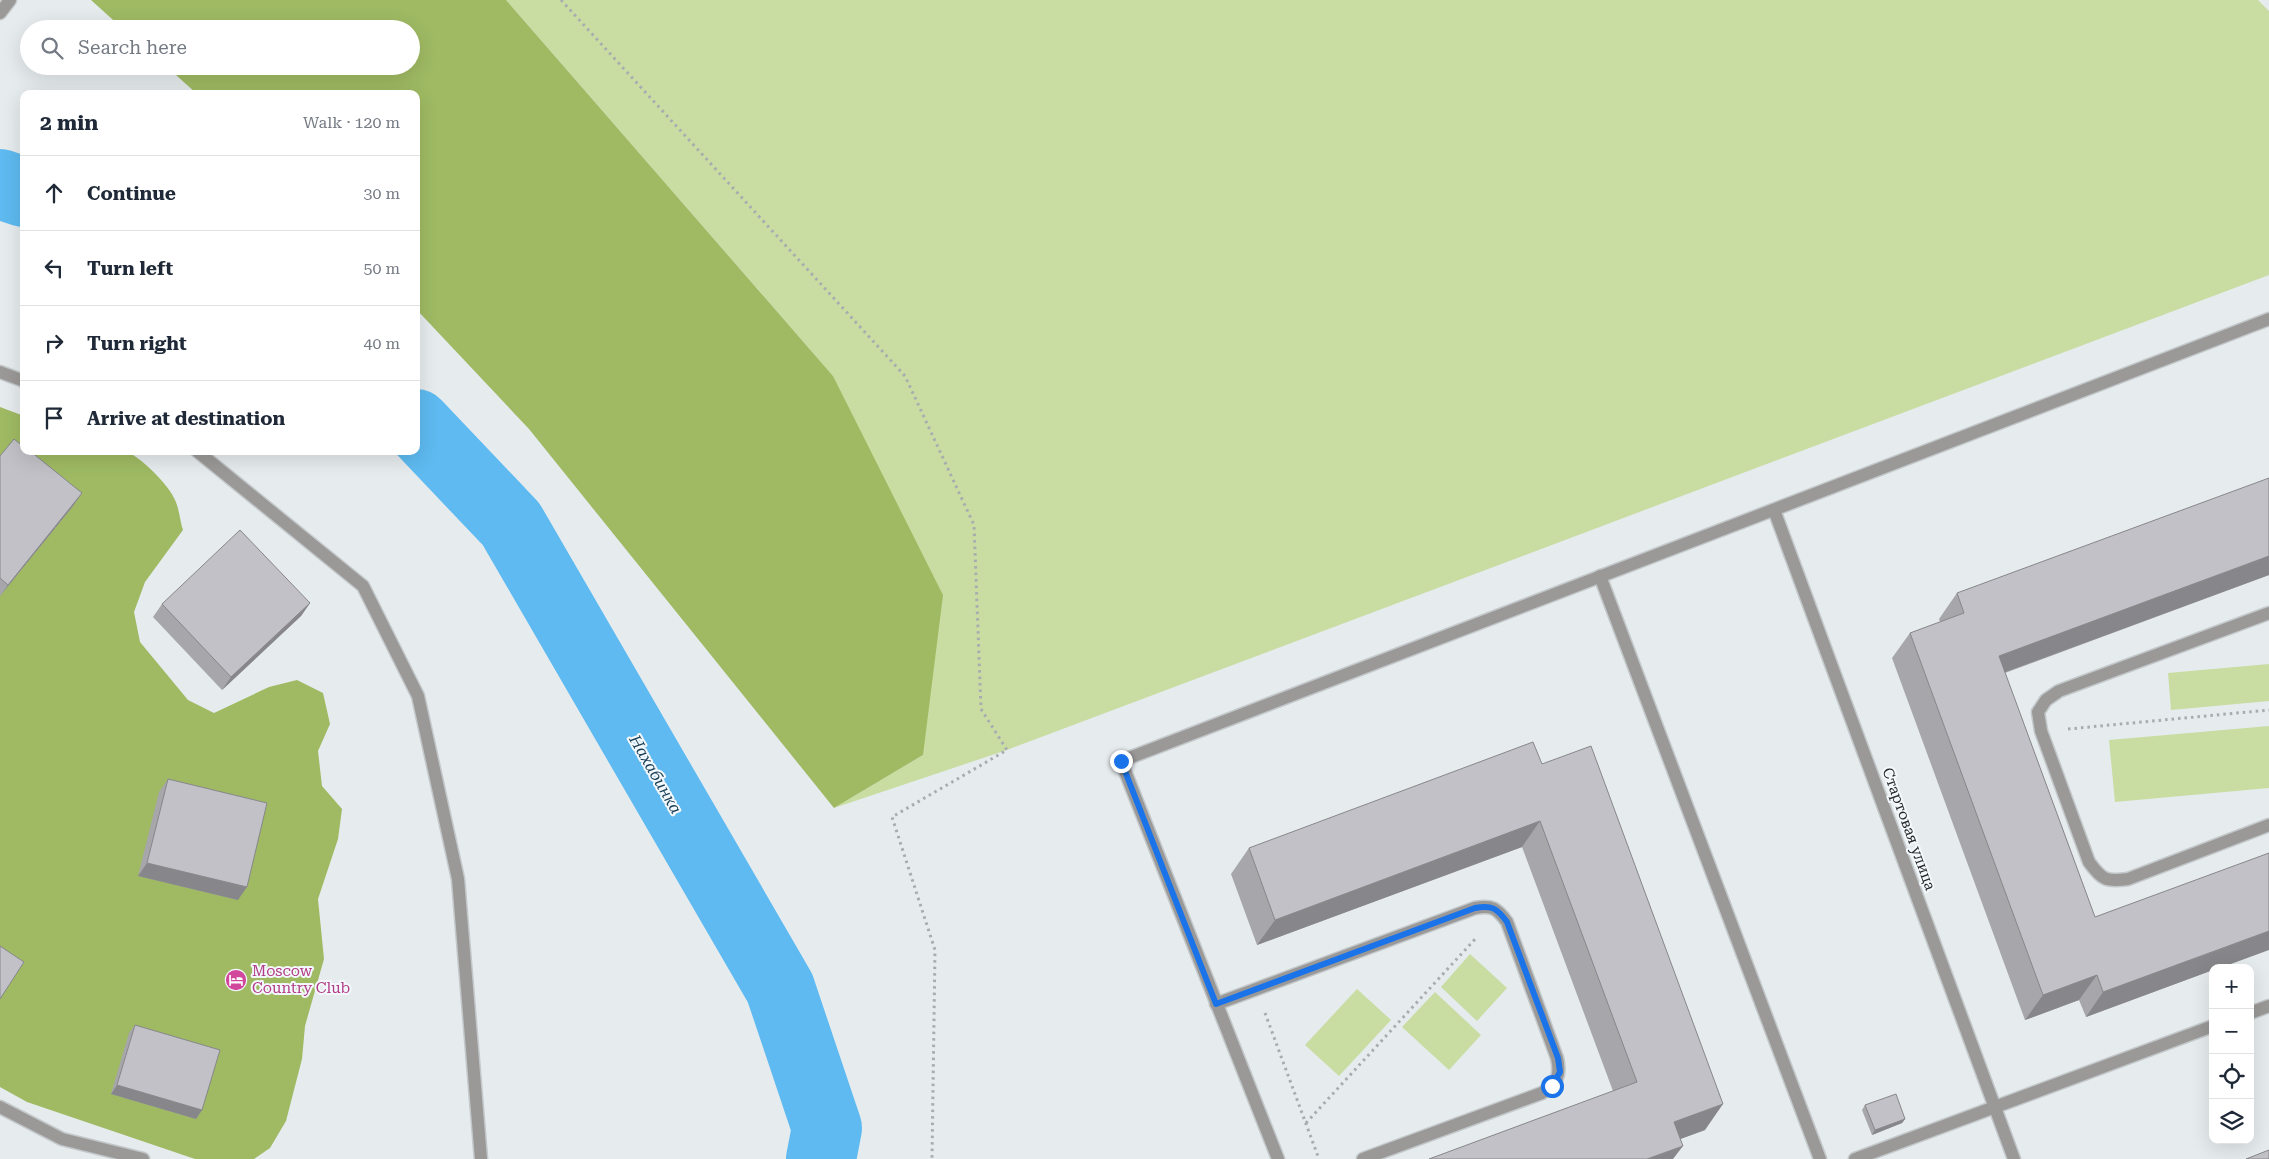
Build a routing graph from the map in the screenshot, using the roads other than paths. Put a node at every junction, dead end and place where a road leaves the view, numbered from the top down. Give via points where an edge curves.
1 (10, 0) edge
2 (0, 13) edge
3 (2269, 319) edge
4 (0, 372) edge
5 (20, 380) edge
6 (203, 455) edge
7 (1774, 510) junction
8 (1600, 576) junction
9 (2269, 613) edge
10 (2269, 825) edge
11 (1216, 1004) junction
12 (2269, 1006) edge
13 (2254, 1011) edge
14 (2209, 1027) edge
15 (0, 1107) edge
16 (1995, 1107) junction
17 (142, 1159) edge
18 (481, 1159) edge
19 (1278, 1159) edge
20 (1363, 1159) edge
21 (1820, 1159) edge
22 (1855, 1159) edge
23 (2014, 1159) edge

1 - 2 street
3 - 7 street
4 - 5 street
6 - 18 street via 363,586 418,696 458,879
7 - 8 street
7 - 16 street, Стартовая улица
8 - 11 street via 1121,761
8 - 21 street
9 - 10 street via 2059,691 2046,700 2038,712 2041,731 2088,862 2099,876 2111,882 2128,879
11 - 19 street
11 - 20 street via 1475,908 1488,906 1500,912 1507,922 1558,1058 1560,1072 1552,1086 1542,1093
12 - 13 street
14 - 16 street
15 - 17 street via 62,1139
16 - 22 street
16 - 23 street, Стартовая улица

